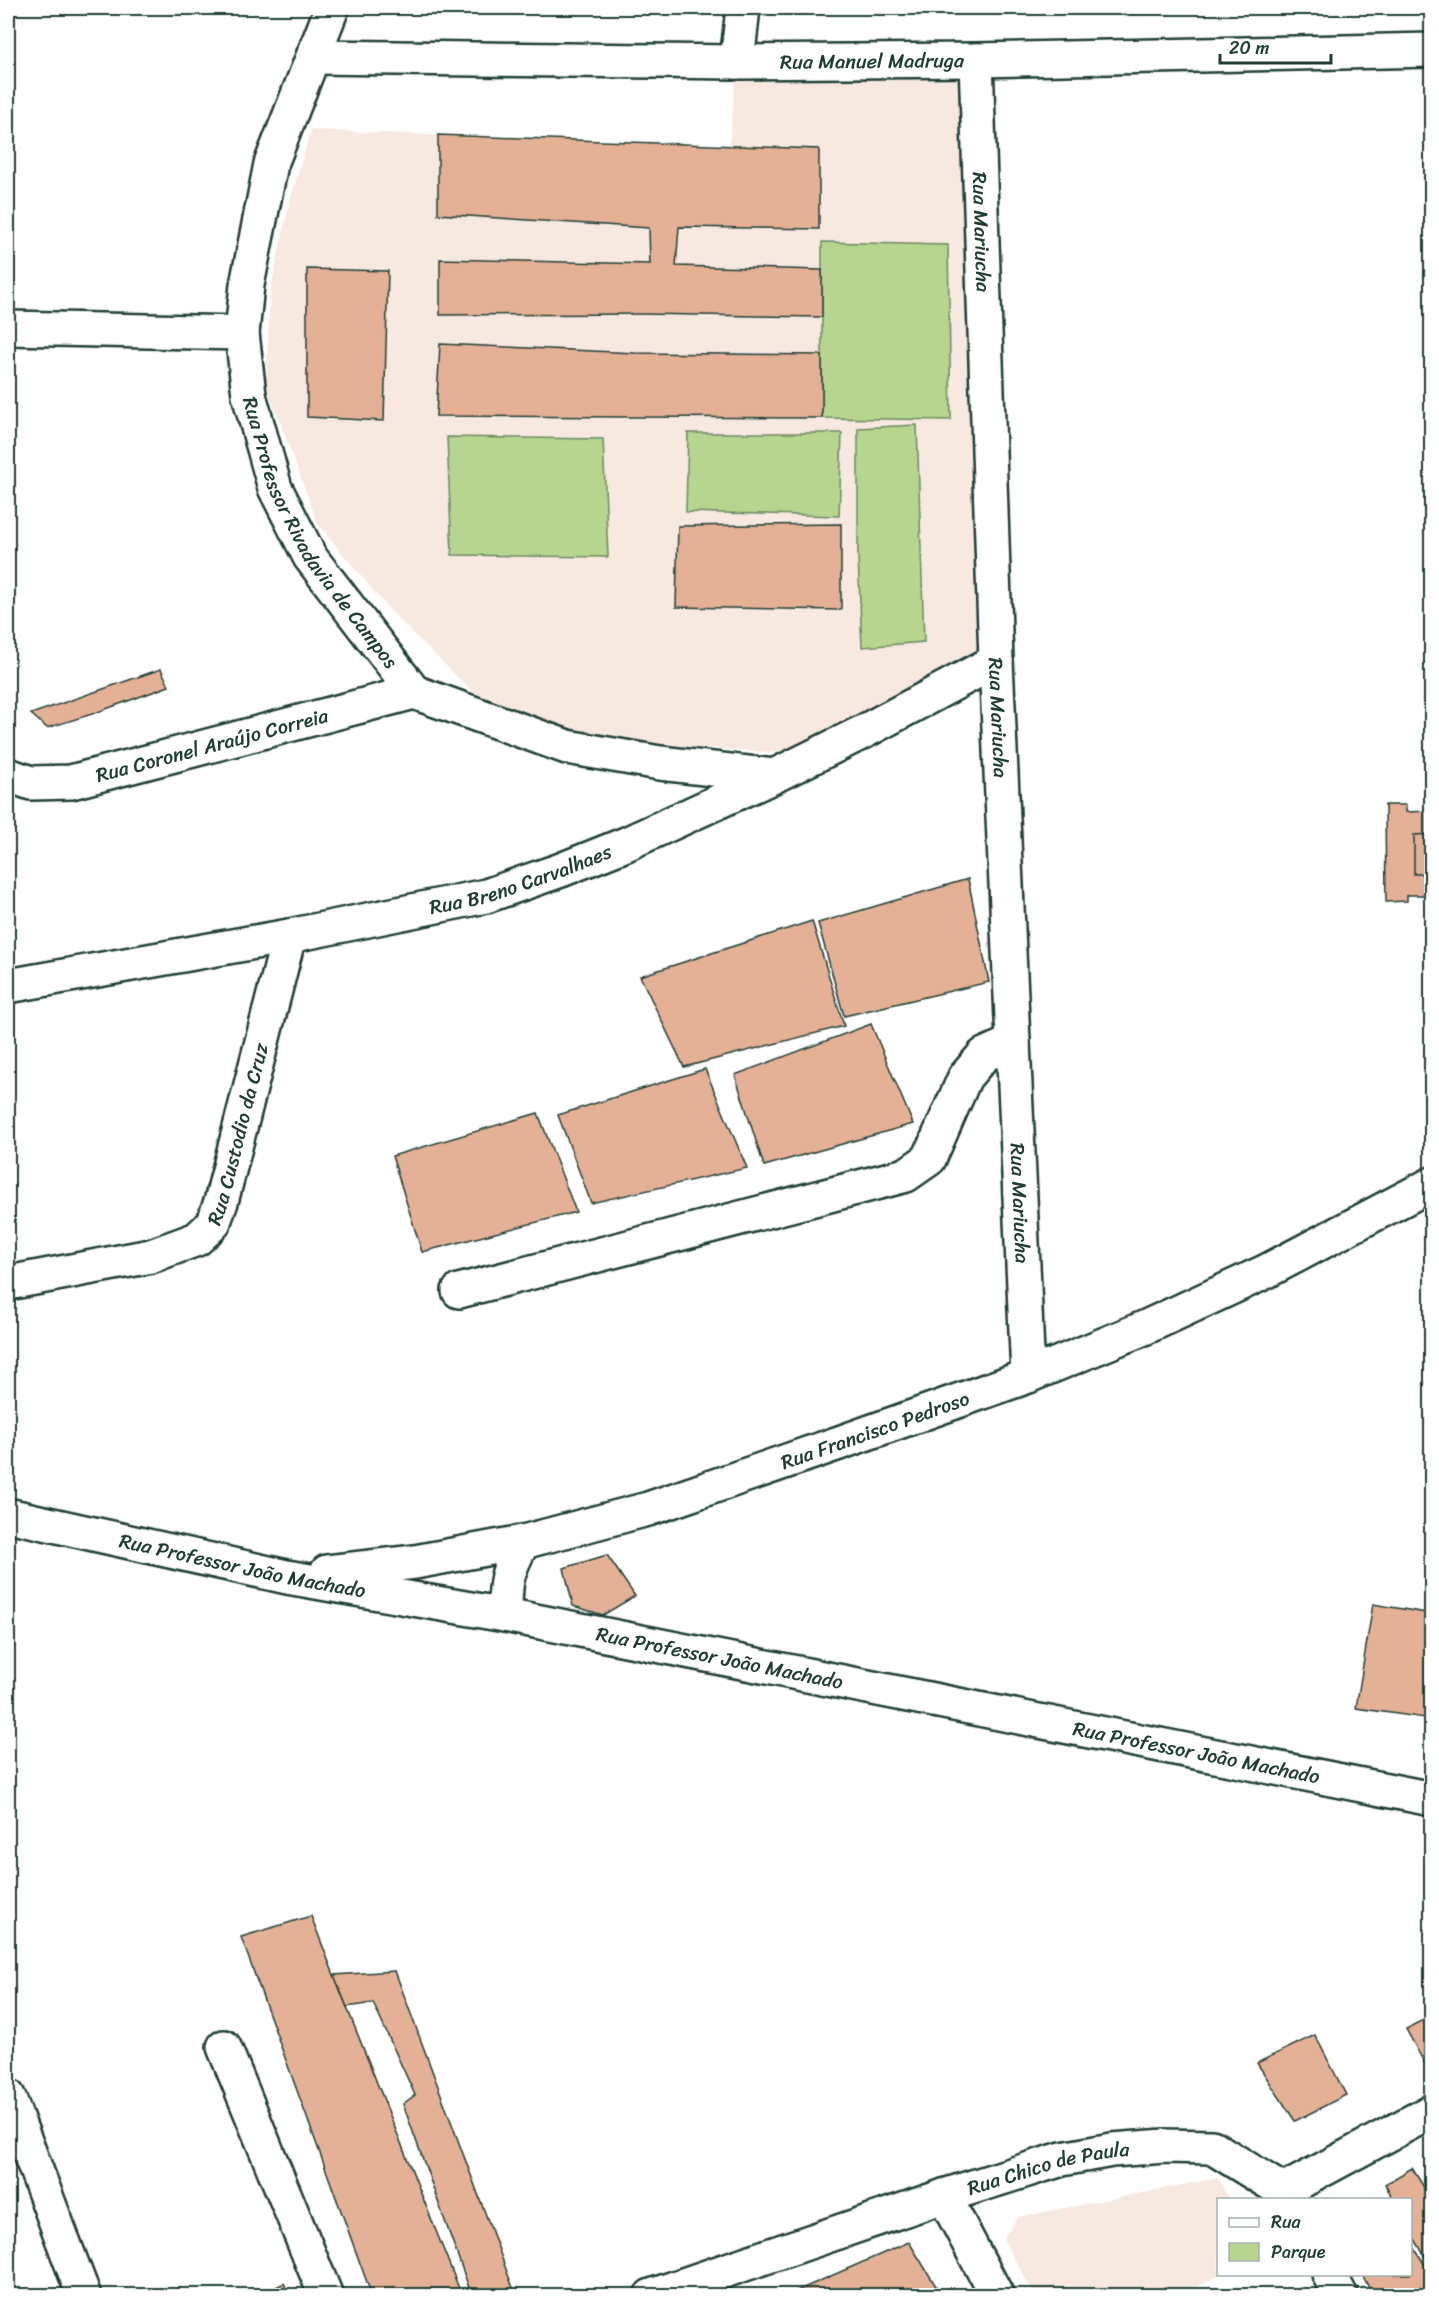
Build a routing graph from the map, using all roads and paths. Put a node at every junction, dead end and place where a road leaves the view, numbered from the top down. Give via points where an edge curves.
1 (332, 8) edge
2 (743, 8) edge
3 (1431, 50) edge
4 (314, 57) junction
5 (976, 60) junction
6 (737, 62) junction
7 (8, 327) edge
8 (242, 333) junction
9 (996, 661) junction
10 (414, 692) junction
11 (8, 775) edge
12 (774, 776) junction
13 (288, 936) junction
14 (8, 986) edge
15 (1013, 1042) junction
16 (1431, 1184) edge
17 (8, 1283) edge
18 (459, 1291) dead end
19 (1028, 1376) junction
20 (8, 1515) edge
21 (523, 1542) junction
22 (286, 1577) junction
23 (505, 1615) junction
24 (1431, 1799) edge
25 (224, 2047) dead end
26 (8, 2096) edge
27 (1431, 2111) edge
28 (1285, 2195) edge
29 (944, 2196) junction
30 (1330, 2276) edge
31 (84, 2295) edge
32 (326, 2295) edge
33 (651, 2295) edge
34 (997, 2295) edge
35 (1341, 2295) edge

1 - 4 street, Rua Professor Rivadavia de Campos
2 - 6 street
3 - 5 street, Rua Manuel Madruga
4 - 6 street, Rua Manuel Madruga
4 - 8 street, Rua Professor Rivadavia de Campos via 271,164 247,285
5 - 6 street, Rua Manuel Madruga
5 - 9 street, Rua Mariucha
7 - 8 street
8 - 10 street, Rua Professor Rivadavia de Campos via 249,395 275,488 310,557
9 - 12 street, Rua Breno Carvalhaes
9 - 15 street, Rua Mariucha
10 - 11 street, Rua Coronel Araújo Correia via 71,782 31,783
10 - 12 street via 567,747
12 - 13 street, Rua Breno Carvalhaes via 626,844 486,896
13 - 14 street, Rua Breno Carvalhaes
13 - 17 street, Rua Custodio da Cruz via 213,1224 197,1239 151,1256
15 - 18 street via 984,1055 964,1077 929,1159 906,1175
15 - 19 street, Rua Mariucha
16 - 19 street, Rua Francisco Pedroso via 1264,1272
19 - 21 street, Rua Francisco Pedroso via 648,1509
20 - 22 street, Rua Professor João Machado
21 - 22 street, Rua Francisco Pedroso via 415,1562
21 - 23 street via 505,1584
22 - 23 street, Rua Professor João Machado
23 - 24 street, Rua Professor João Machado
25 - 32 street
26 - 31 street
27 - 28 street, Rua Chico de Paula
28 - 29 street, Rua Chico de Paula via 1212,2147 1166,2146 1062,2159
29 - 33 street, Rua Chico de Paula
29 - 34 street
30 - 35 street

